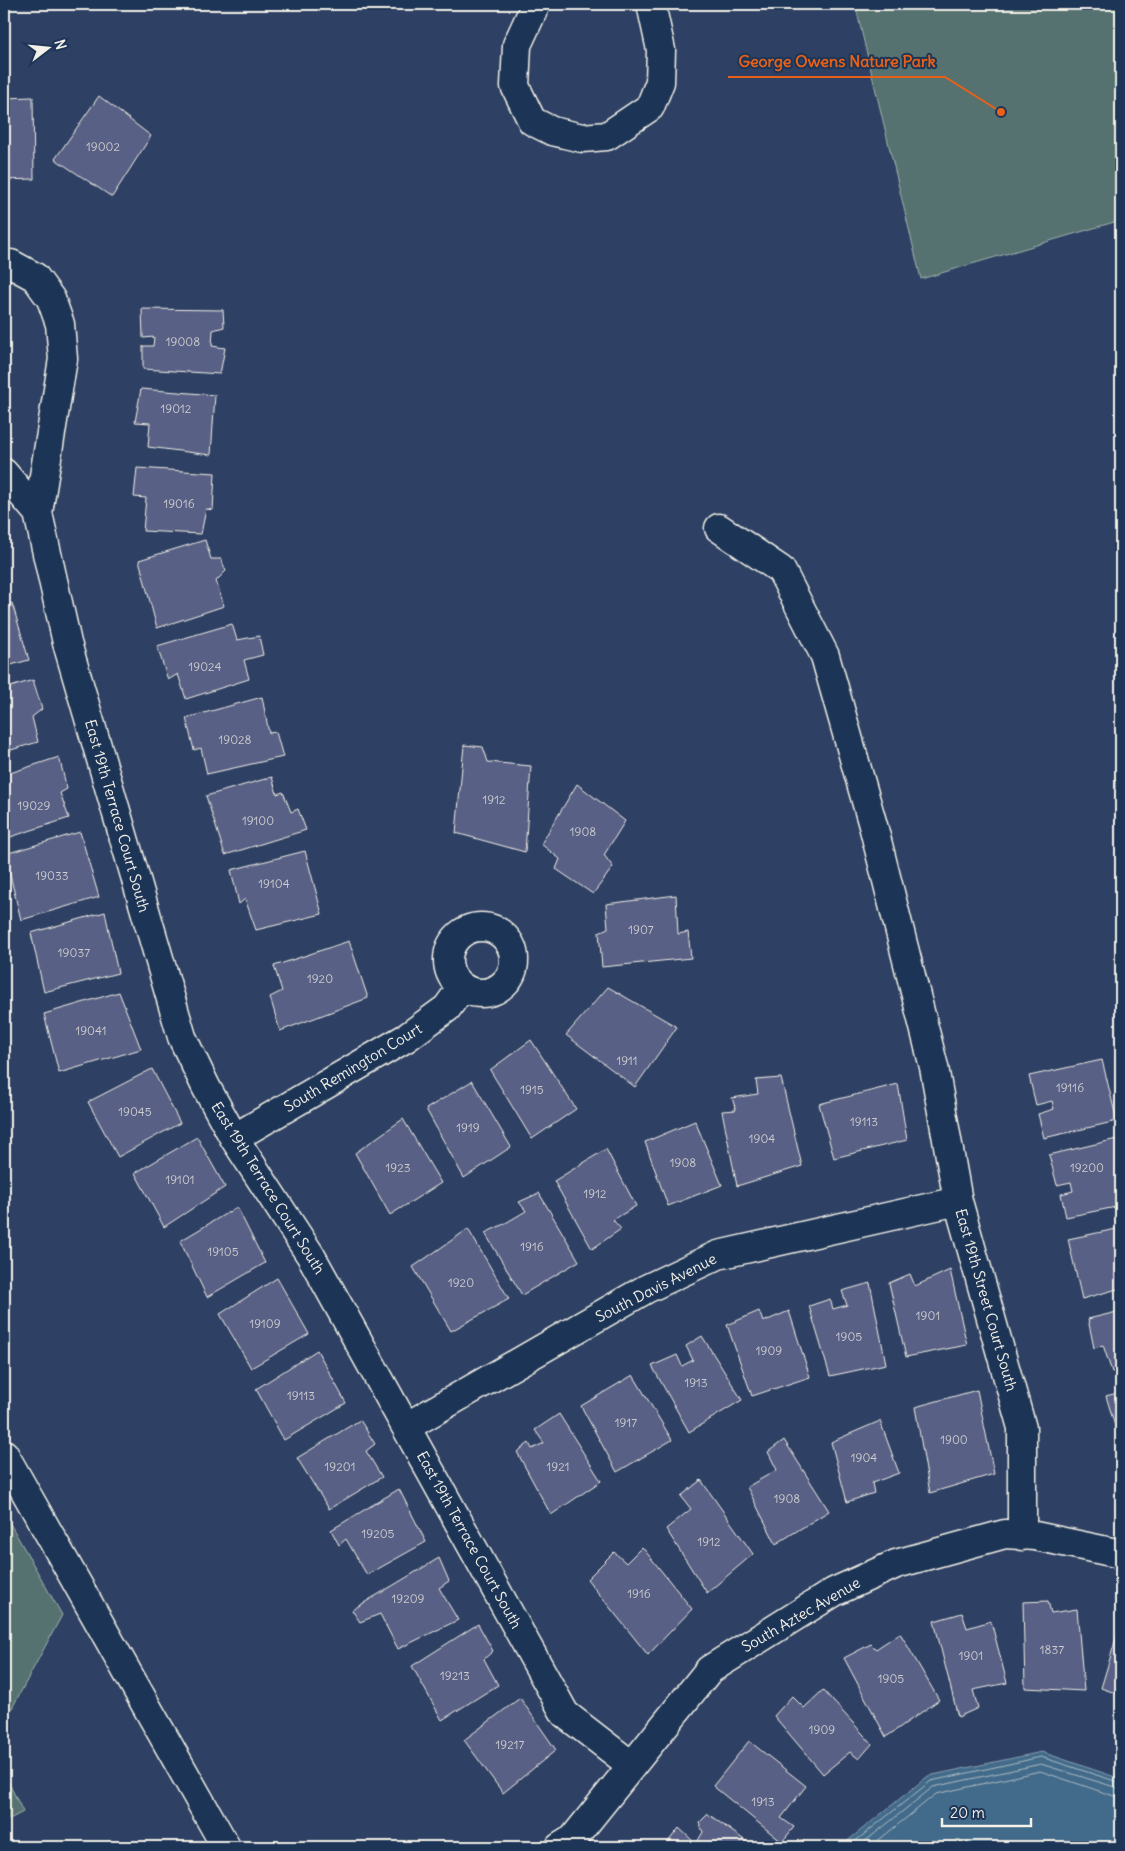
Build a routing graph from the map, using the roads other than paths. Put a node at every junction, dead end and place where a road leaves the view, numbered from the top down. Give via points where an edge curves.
1 (536, 4) edge
2 (651, 4) edge
3 (4, 264) edge
4 (4, 473) edge
5 (38, 513) junction
6 (719, 528) dead end
7 (462, 987) dead end
8 (234, 1138) junction
9 (958, 1201) junction
10 (406, 1427) junction
11 (4, 1454) edge
12 (1022, 1536) junction
13 (1121, 1554) edge
14 (632, 1765) junction
15 (226, 1847) edge
16 (560, 1847) edge

1 - 2 street via 518,45 515,86 532,121 552,131 582,138 607,136 650,107 660,82 661,50
3 - 5 street, East 19th Terrace Court South via 11,264 35,277 51,299 60,324 63,359
4 - 5 street, East 19th Terrace Court South
5 - 8 street, East 19th Terrace Court South via 67,643 182,1037
6 - 9 street, East 19th Street Court South via 781,570 825,656 874,829 934,1067
7 - 8 street, South Remington Court via 447,1008 406,1038
8 - 10 street, East 19th Terrace Court South via 312,1256
9 - 10 street, South Davis Avenue via 718,1255 646,1289
9 - 12 street, East 19th Street Court South via 1022,1428
10 - 14 street, East 19th Terrace Court South via 565,1714
11 - 15 street
12 - 13 street, South Aztec Avenue
12 - 14 street, South Aztec Avenue via 1005,1534 896,1564 834,1592 709,1670
14 - 16 street, South Aztec Avenue via 572,1839

